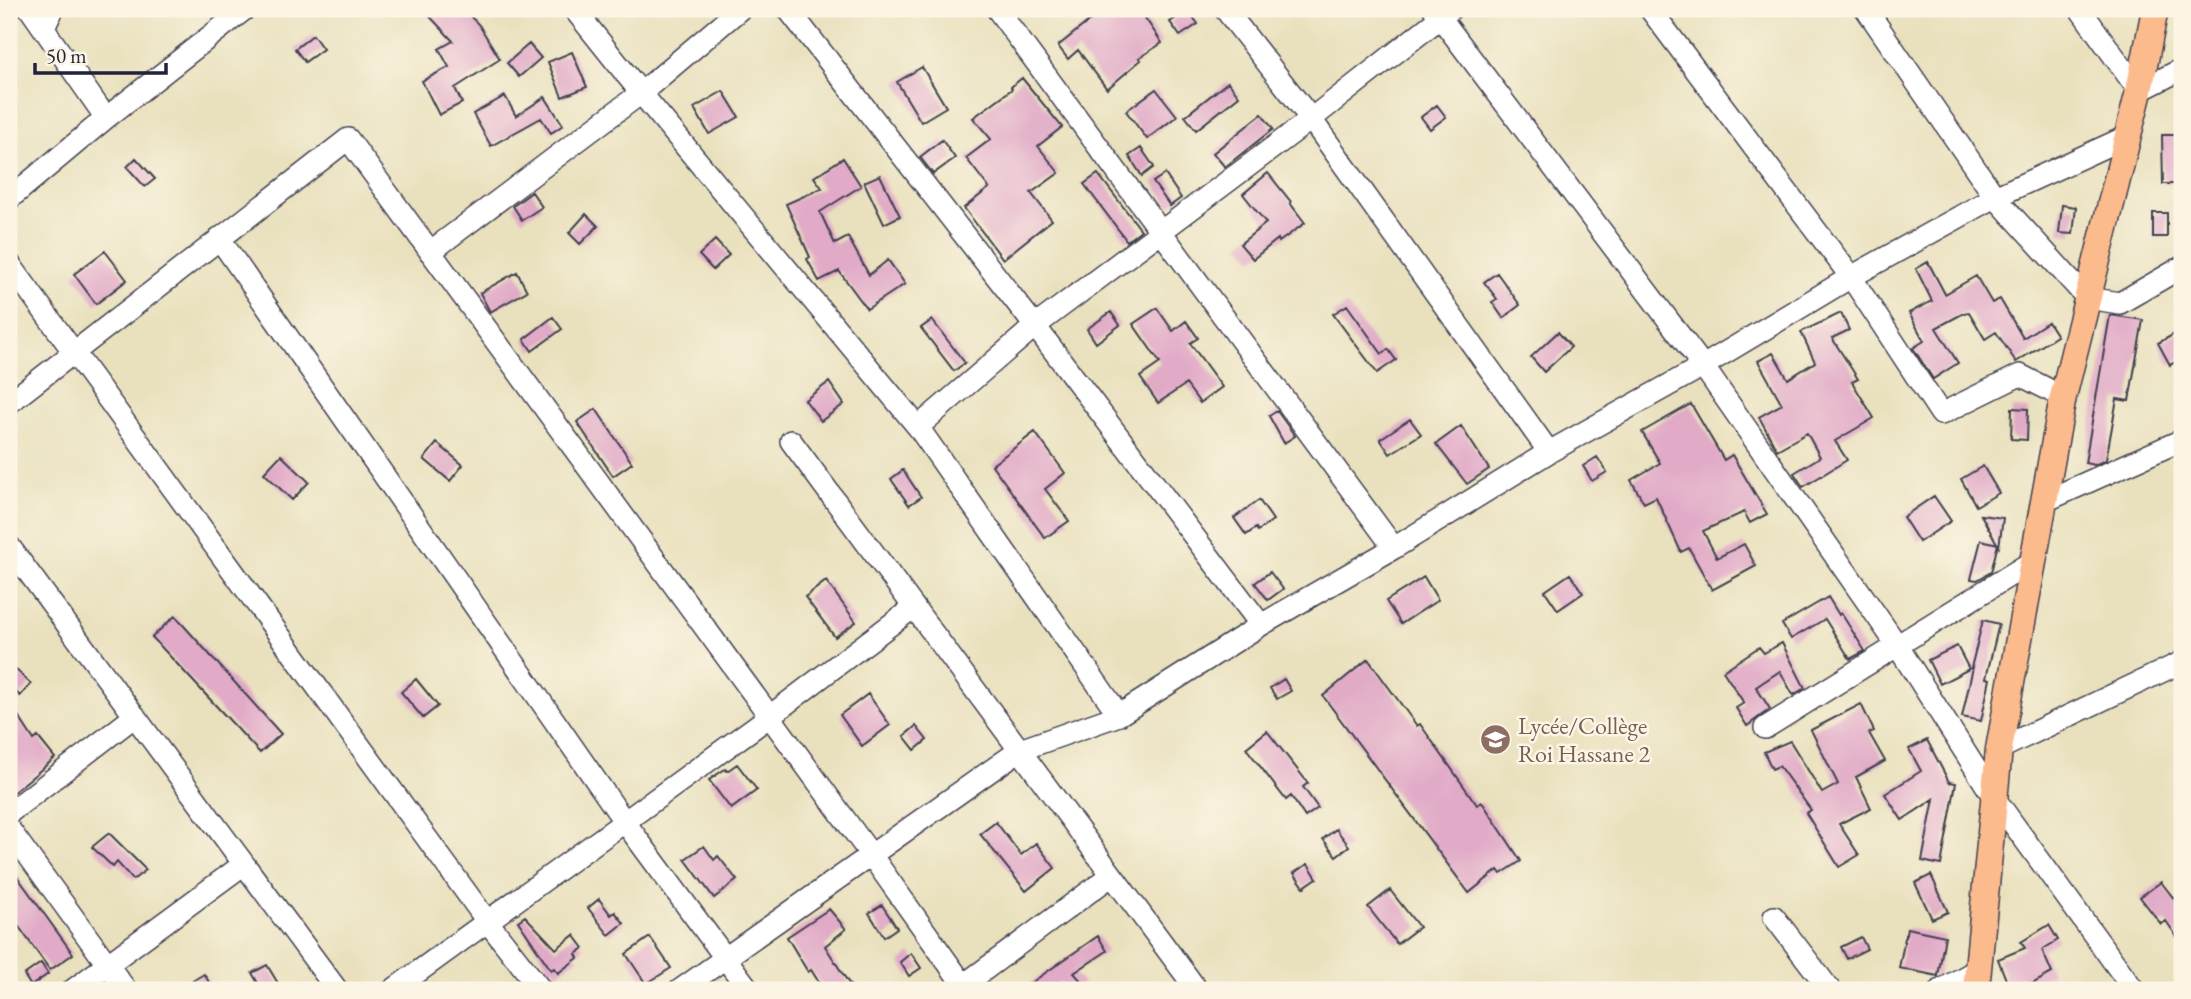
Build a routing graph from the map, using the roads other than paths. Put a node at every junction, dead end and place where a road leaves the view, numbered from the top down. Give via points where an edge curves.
1 (30, 9) edge
2 (245, 9) edge
3 (574, 9) edge
4 (740, 9) edge
5 (788, 9) edge
6 (997, 9) edge
7 (1225, 9) edge
8 (1650, 9) edge
9 (1866, 9) edge
10 (2080, 9) edge
11 (2155, 9) edge
12 (1442, 11) edge
13 (48, 18) edge
14 (2182, 69) edge
15 (2139, 92) junction
16 (642, 93) junction
17 (106, 118) junction
18 (1311, 119) junction
19 (2128, 136) junction
20 (1995, 197) junction
21 (9, 199) edge
22 (1161, 231) junction
23 (219, 238) junction
24 (430, 252) junction
25 (9, 263) edge
26 (2182, 267) edge
27 (1852, 277) junction
28 (2087, 298) junction
29 (1035, 326) junction
30 (74, 352) junction
31 (1703, 366) junction
32 (2063, 397) junction
33 (9, 403) edge
34 (918, 427) junction
35 (2182, 440) edge
36 (791, 441) dead end
37 (1549, 452) junction
38 (2043, 502) junction
39 (9, 546) edge
40 (1394, 548) junction
41 (2033, 561) junction
42 (914, 607) junction
43 (1261, 625) junction
44 (1897, 645) junction
45 (2182, 662) edge
46 (1119, 715) junction
47 (135, 716) junction
48 (769, 716) junction
49 (1765, 728) dead end
50 (1999, 748) junction
51 (1020, 750) junction
52 (1993, 796) junction
53 (9, 813) edge
54 (624, 821) junction
55 (9, 829) edge
56 (871, 855) junction
57 (244, 864) junction
58 (1112, 875) junction
59 (1774, 917) dead end
60 (487, 921) junction
61 (726, 958) junction
62 (108, 964) junction
63 (1977, 980) edge
64 (962, 989) edge
65 (73, 990) edge
66 (126, 990) edge
67 (337, 990) edge
68 (393, 990) edge
69 (541, 990) edge
70 (680, 990) edge
71 (749, 990) edge
72 (1197, 990) edge
73 (1830, 990) edge
74 (1941, 990) edge
75 (2134, 990) edge

1 - 13 street
2 - 17 street
3 - 16 street
4 - 16 street
5 - 29 street
6 - 22 street
7 - 18 street
8 - 27 street
9 - 20 street
10 - 15 street
11 - 15 main road
12 - 18 street
12 - 31 street
13 - 17 street
14 - 15 street
15 - 19 main road
16 - 24 street
16 - 34 street
17 - 21 street
18 - 22 street
18 - 37 street
19 - 20 street
19 - 28 main road
20 - 27 street
20 - 28 street
22 - 29 street
22 - 40 street
23 - 24 street via 348,139
23 - 30 street
23 - 54 street
24 - 48 street
25 - 30 street
26 - 28 street via 2120,303
27 - 31 street
27 - 32 street via 1941,414 2020,375
28 - 32 main road
29 - 34 street
29 - 43 street
30 - 33 street
30 - 60 street
31 - 37 street
31 - 44 street
32 - 38 main road
34 - 46 street
35 - 38 street
36 - 42 street
37 - 40 street
38 - 41 main road
39 - 47 street
40 - 43 street
41 - 44 street
41 - 50 main road
42 - 48 street
42 - 51 street
43 - 46 street
44 - 49 street
44 - 52 street
45 - 50 street
46 - 51 street
47 - 53 street
47 - 57 street
48 - 54 street
48 - 56 street
50 - 52 main road
51 - 56 street
51 - 58 street
52 - 63 main road
52 - 75 street
54 - 60 street
54 - 61 street
55 - 62 street
56 - 61 street
56 - 64 street
57 - 62 street
57 - 67 street
58 - 64 street
58 - 72 street
59 - 73 street
60 - 68 street
60 - 69 street
61 - 70 street
61 - 71 street
62 - 65 street
62 - 66 street
63 - 74 street

